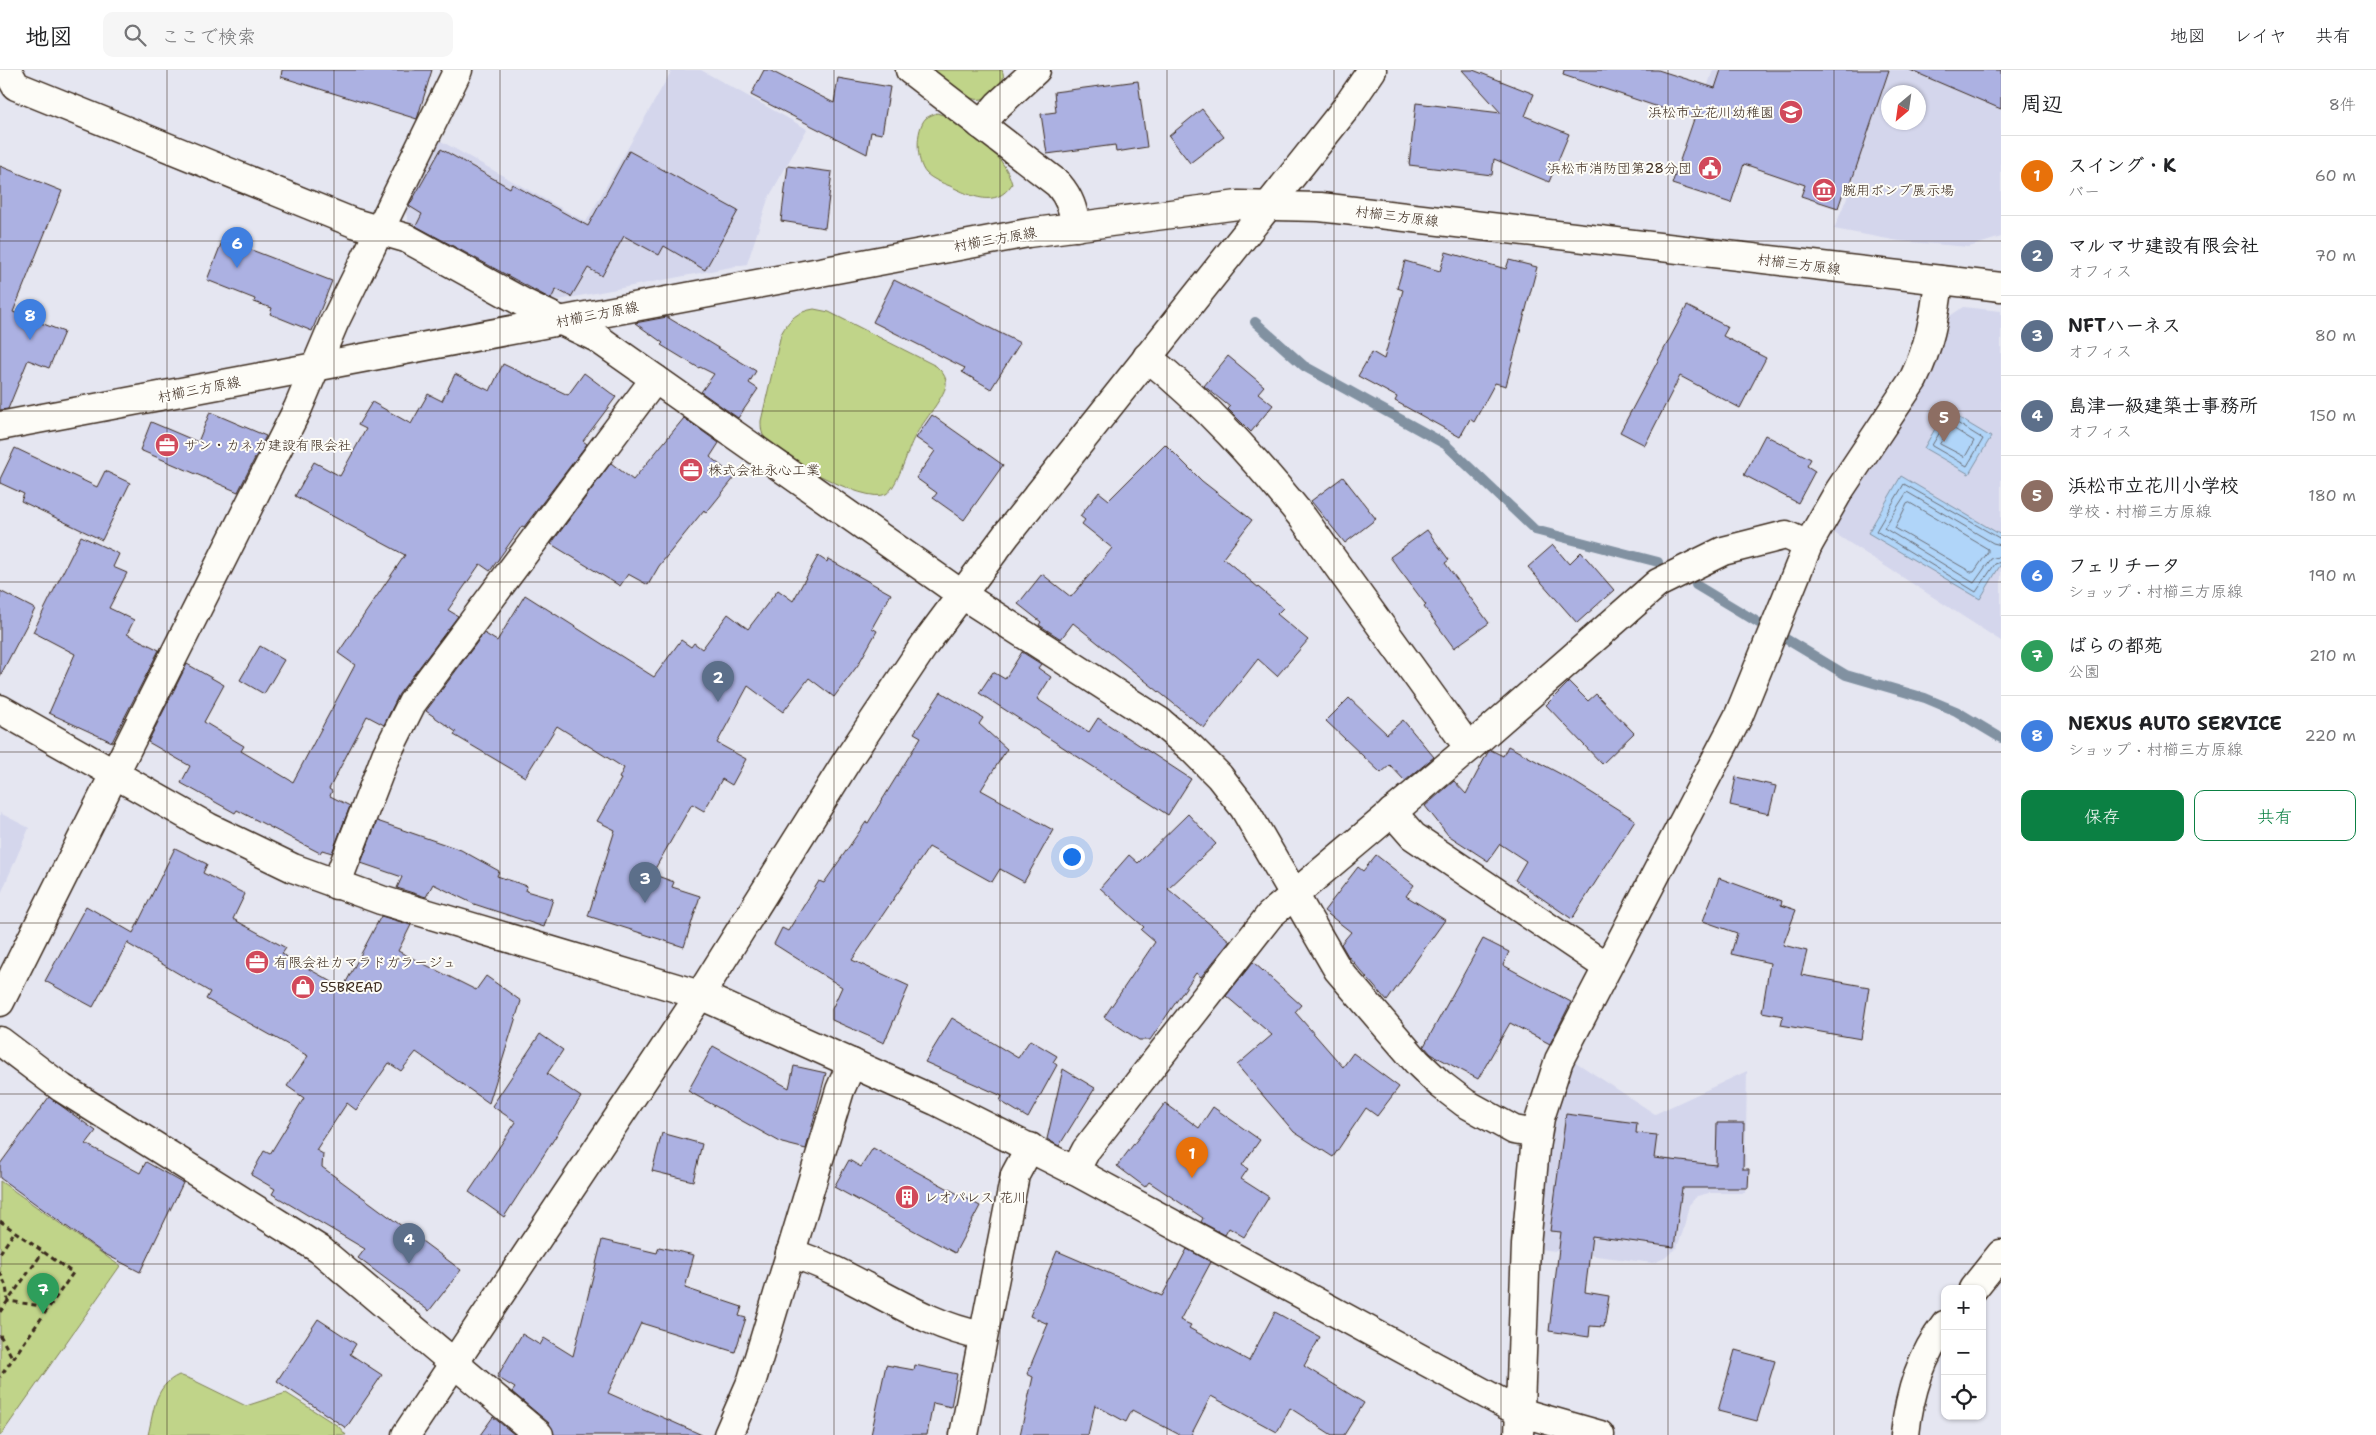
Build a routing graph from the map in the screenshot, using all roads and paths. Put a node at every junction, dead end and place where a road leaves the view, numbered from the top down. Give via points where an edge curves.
1 (7, 70) edge
2 (458, 70) edge
3 (910, 70) edge
4 (1036, 70) edge
5 (1372, 70) edge
6 (981, 125) junction
7 (1270, 204) junction
8 (1076, 226) junction
9 (380, 230) junction
10 (1939, 280) junction
11 (2001, 287) edge
12 (560, 321) junction
13 (1147, 358) junction
14 (315, 367) junction
15 (655, 379) junction
16 (0, 426) edge
17 (1808, 545) junction
18 (961, 594) junction
19 (0, 709) edge
20 (1469, 748) junction
21 (114, 774) junction
22 (1392, 812) junction
23 (336, 885) junction
24 (1294, 894) junction
25 (1607, 967) junction
26 (700, 995) junction
27 (0, 1002) edge
28 (0, 1041) edge
29 (852, 1063) junction
30 (1537, 1134) junction
31 (1030, 1147) junction
32 (1075, 1171) junction
33 (0, 1221) edge
34 (15, 1231) junction
35 (43, 1252) junction
36 (0, 1253) edge
37 (790, 1253) junction
38 (2001, 1254) edge
39 (0, 1272) edge
40 (1976, 1285) edge
41 (8, 1301) junction
42 (49, 1307) junction
43 (0, 1312) edge
44 (1942, 1330) edge
45 (0, 1336) edge
46 (983, 1336) junction
47 (13, 1359) junction
48 (453, 1364) junction
49 (0, 1377) edge
50 (1519, 1423) edge
51 (406, 1435) edge
52 (539, 1435) edge
53 (728, 1435) edge
54 (964, 1435) edge
55 (1600, 1435) edge
56 (1905, 1435) edge

1 - 9 street via 16,86 354,223
2 - 9 street
3 - 6 street
4 - 6 street
5 - 7 street
6 - 8 street via 1058,184 1068,196
7 - 8 street, 村櫛三方原線 via 1220,207
7 - 10 street, 村櫛三方原線 via 1320,207
7 - 13 street
8 - 12 street, 村櫛三方原線
9 - 12 street via 406,238
9 - 14 street
10 - 11 street, 村櫛三方原線
10 - 17 street via 1934,322 1916,374 1839,490
12 - 14 street, 村櫛三方原線
12 - 15 street via 596,338
13 - 18 street
13 - 20 street via 1181,384 1278,487
14 - 16 street, 村櫛三方原線
14 - 21 street via 298,408
15 - 18 street
15 - 23 street via 412,703 386,754
17 - 20 street via 1786,535 1723,550 1658,583
17 - 25 street via 1739,714
18 - 24 street via 1125,698 1190,747 1244,808
18 - 26 street via 870,726
19 - 21 street
20 - 22 street
21 - 23 street via 208,828
21 - 27 street
22 - 24 street
22 - 25 street via 1413,836
23 - 26 street
24 - 30 street via 1338,970 1417,1062 1465,1103 1514,1130
24 - 32 street via 1270,915 1086,1150
25 - 30 street via 1559,1060
26 - 29 street
26 - 48 street
28 - 48 street via 62,1088 319,1249
29 - 31 street
29 - 37 street via 840,1090
30 - 50 street via 1528,1212
31 - 32 street
31 - 46 street via 1015,1174
32 - 50 street
33 - 34 path
34 - 35 path
34 - 36 path
35 - 41 path
35 - 42 path via 73,1273
37 - 46 street via 816,1261 880,1296 957,1331
37 - 53 street via 752,1380
38 - 40 street
39 - 41 path
41 - 42 path
41 - 43 path
42 - 47 path
44 - 56 street via 1925,1356 1914,1384
45 - 47 path
46 - 54 street
47 - 49 path
48 - 51 street
48 - 52 street
50 - 55 street

